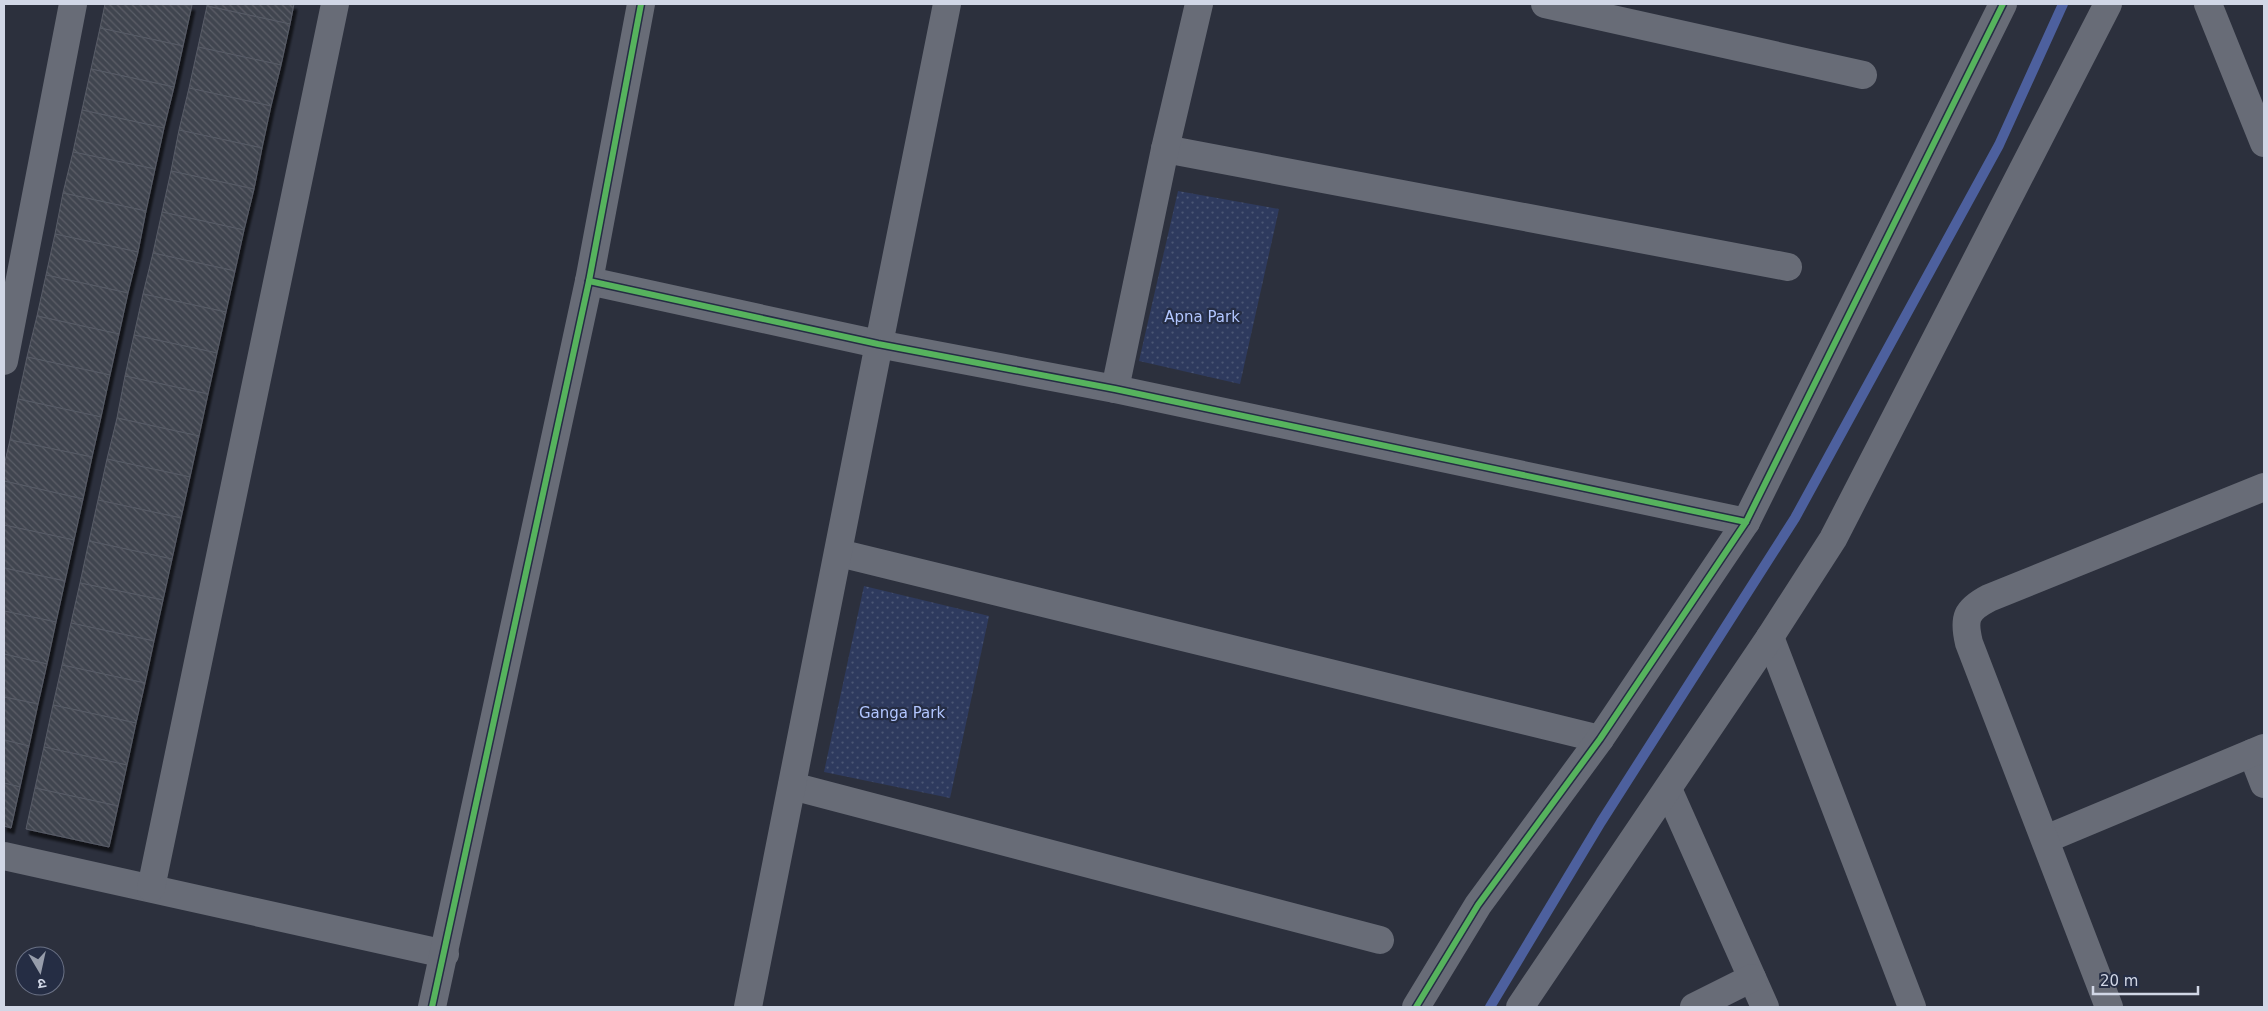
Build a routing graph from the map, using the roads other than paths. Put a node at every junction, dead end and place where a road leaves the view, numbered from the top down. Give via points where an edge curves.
1 (73, 4) edge
2 (335, 4) edge
3 (641, 4) edge
4 (947, 4) edge
5 (1199, 4) edge
6 (1545, 4) edge
7 (2003, 4) edge
8 (2108, 4) edge
9 (2208, 4) edge
10 (1863, 75) dead end
11 (2256, 98) edge
12 (2264, 143) edge
13 (1165, 149) junction
14 (1788, 267) dead end
15 (589, 281) junction
16 (878, 344) junction
17 (4, 361) edge
18 (1115, 389) junction
19 (2264, 487) edge
20 (1746, 522) junction
21 (839, 553) junction
22 (1770, 637) junction
23 (1600, 739) junction
24 (2258, 750) edge
25 (2264, 784) edge
26 (792, 786) junction
27 (1668, 789) junction
28 (2046, 839) junction
29 (4, 856) edge
30 (151, 888) junction
31 (1380, 940) dead end
32 (445, 954) junction
33 (1752, 978) junction
34 (432, 1007) edge
35 (748, 1007) edge
36 (1416, 1007) edge
37 (1520, 1007) edge
38 (1694, 1007) edge
39 (1765, 1007) edge
40 (1912, 1007) edge
41 (2109, 1007) edge

1 - 17 street
2 - 30 street
3 - 15 street
4 - 16 street
5 - 13 street
6 - 10 street
7 - 20 street
8 - 22 street via 1833,538
9 - 11 street
11 - 12 street
13 - 14 street
13 - 18 street
15 - 16 street
15 - 32 street
16 - 18 street
16 - 21 street
18 - 20 street
19 - 28 street via 1989,598 1970,611 1966,620 1969,642
20 - 23 street
21 - 23 street
21 - 26 street
22 - 27 street
22 - 40 street
23 - 36 street via 1478,905
24 - 25 street
24 - 28 street
26 - 31 street
26 - 35 street
27 - 33 street
27 - 37 street
28 - 41 street
29 - 30 street
30 - 32 street
32 - 34 street
33 - 38 street
33 - 39 street

